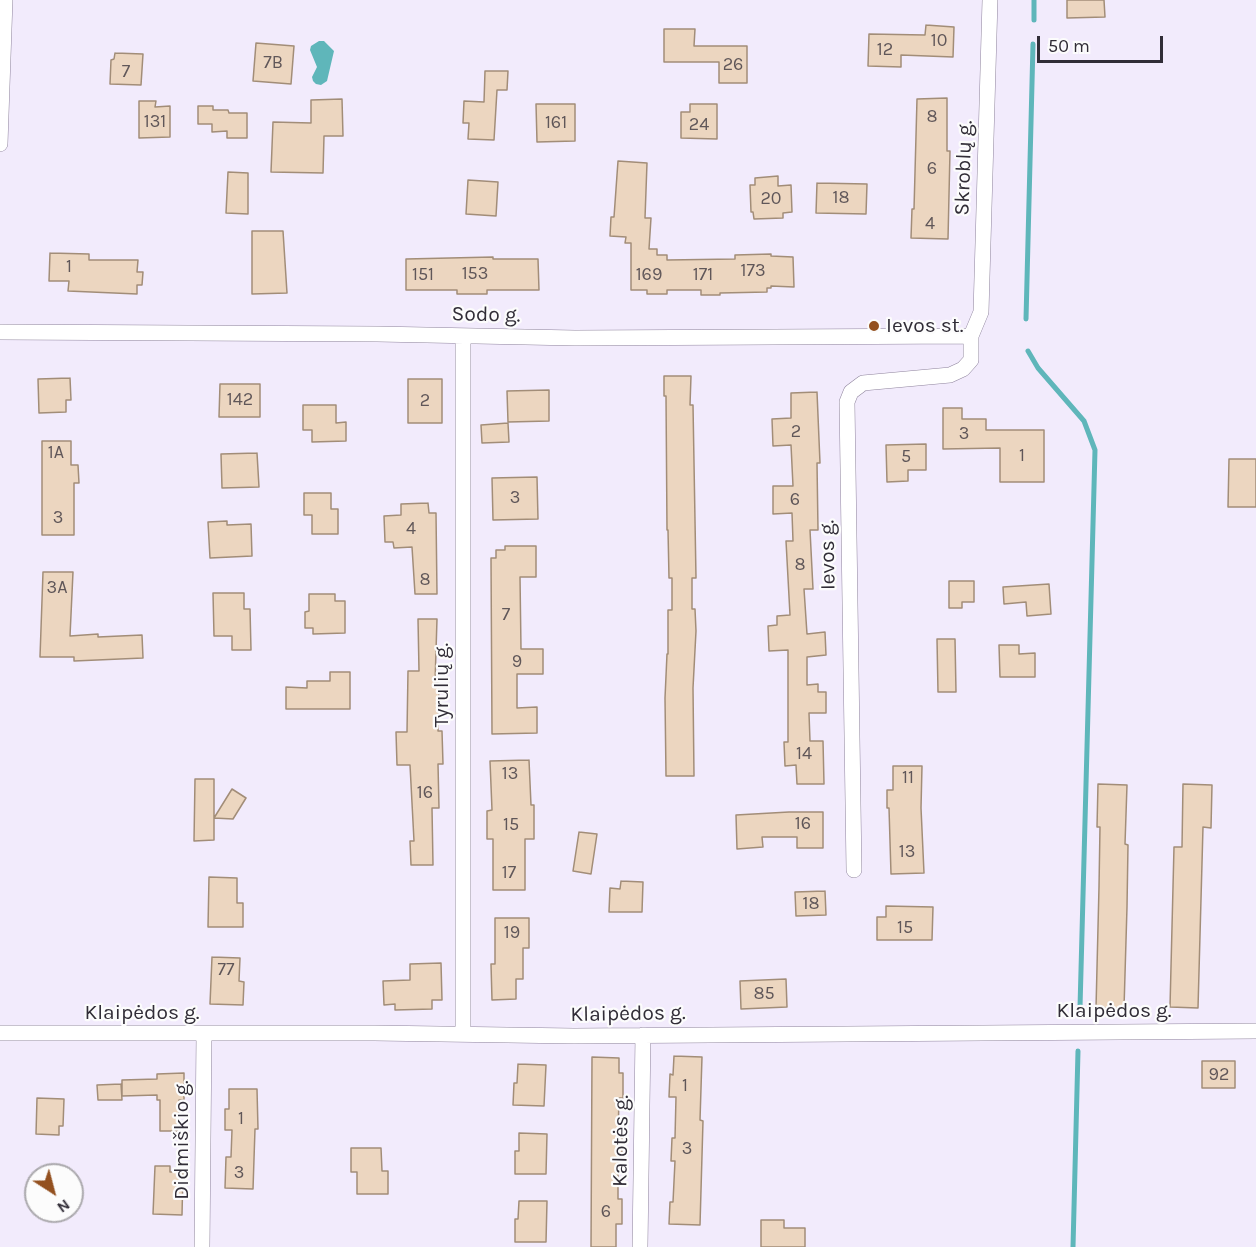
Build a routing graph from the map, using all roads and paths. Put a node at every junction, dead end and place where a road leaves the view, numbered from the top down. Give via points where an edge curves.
1 (5, 0) edge
2 (990, 0) edge
3 (0, 144) edge
4 (0, 332) edge
5 (463, 336) junction
6 (970, 336) junction
7 (854, 870) dead end
8 (1256, 1031) edge
9 (0, 1034) edge
10 (204, 1034) junction
11 (463, 1034) junction
12 (643, 1035) junction
13 (202, 1247) edge
14 (640, 1247) edge

1 - 3 street
2 - 6 street, Skroblų g. via 981,312
4 - 5 street, Sodo g.
5 - 6 street, Sodo g.
5 - 11 street, Tyrulių g.
6 - 7 street, Ievos g. via 971,360 963,369 932,378 863,383 851,392 847,402
8 - 12 street, Klaipėdos g.
9 - 10 street, Klaipėdos g.
10 - 11 street, Klaipėdos g.
10 - 13 street, Didmiškio g.
11 - 12 street, Klaipėdos g.
12 - 14 street, Kalotės g.

